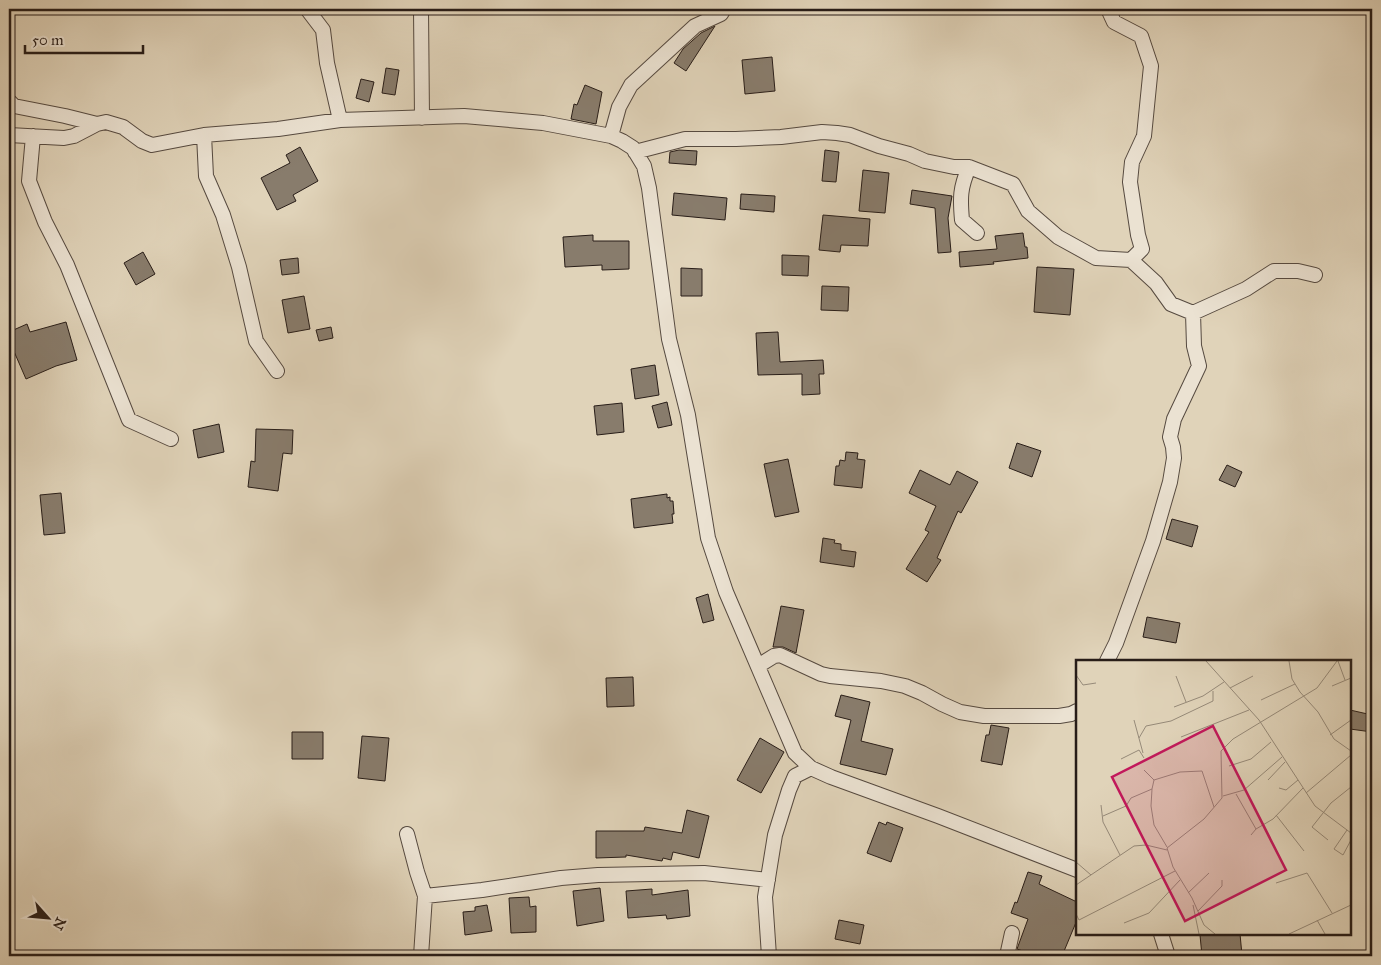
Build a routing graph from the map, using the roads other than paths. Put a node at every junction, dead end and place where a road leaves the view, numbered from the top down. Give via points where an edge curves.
1 (307, 9) edge
2 (421, 9) edge
3 (724, 9) edge
4 (1108, 9) edge
5 (9, 102) edge
6 (422, 118) junction
7 (340, 120) junction
8 (97, 124) junction
9 (9, 135) edge
10 (204, 135) junction
11 (33, 136) junction
12 (611, 136) junction
13 (635, 152) junction
14 (969, 167) junction
15 (977, 234) dead end
16 (1132, 260) junction
17 (1315, 275) dead end
18 (1193, 313) junction
19 (277, 371) dead end
20 (171, 439) dead end
21 (1108, 660) edge
22 (758, 666) junction
23 (1076, 712) edge
24 (811, 768) junction
25 (407, 834) dead end
26 (1076, 870) edge
27 (768, 880) junction
28 (425, 896) junction
29 (1012, 933) dead end
30 (1161, 935) edge
31 (421, 956) edge
32 (770, 956) edge
33 (1007, 956) edge
34 (1168, 956) edge

1 - 7 street via 323,30
2 - 6 street
3 - 12 street via 721,14 694,26 631,85 619,107
4 - 16 street via 1114,22 1141,36 1150,66 1144,136 1132,162 1130,182 1142,249
5 - 8 street via 14,106
6 - 7 street
6 - 12 street via 464,116 543,123
7 - 10 street
8 - 10 street via 106,122 123,127 152,145
8 - 11 street via 64,138
9 - 11 street
10 - 19 street via 206,176 223,215 256,341
11 - 20 street via 30,181 129,420
12 - 13 street via 628,144
13 - 14 street via 685,139 781,137 822,132 850,135 942,166
13 - 22 street via 644,166 650,188 669,339 688,415 708,538 726,592
14 - 15 street via 960,198 962,220
14 - 16 street via 1013,184 1028,211 1058,238 1096,258
16 - 18 street via 1156,283 1171,304
17 - 18 street via 1274,271 1246,289
18 - 21 street via 1194,346 1199,366 1174,419 1170,437 1174,458 1170,482 1153,541
22 - 23 street via 780,655 821,674 905,686 960,712 984,716 1059,716
22 - 24 street via 795,753
24 - 26 street
24 - 27 street via 795,776 788,790 775,835
25 - 28 street
27 - 28 street via 704,873 598,875
27 - 32 street via 765,898
28 - 31 street
29 - 33 street
30 - 34 street

